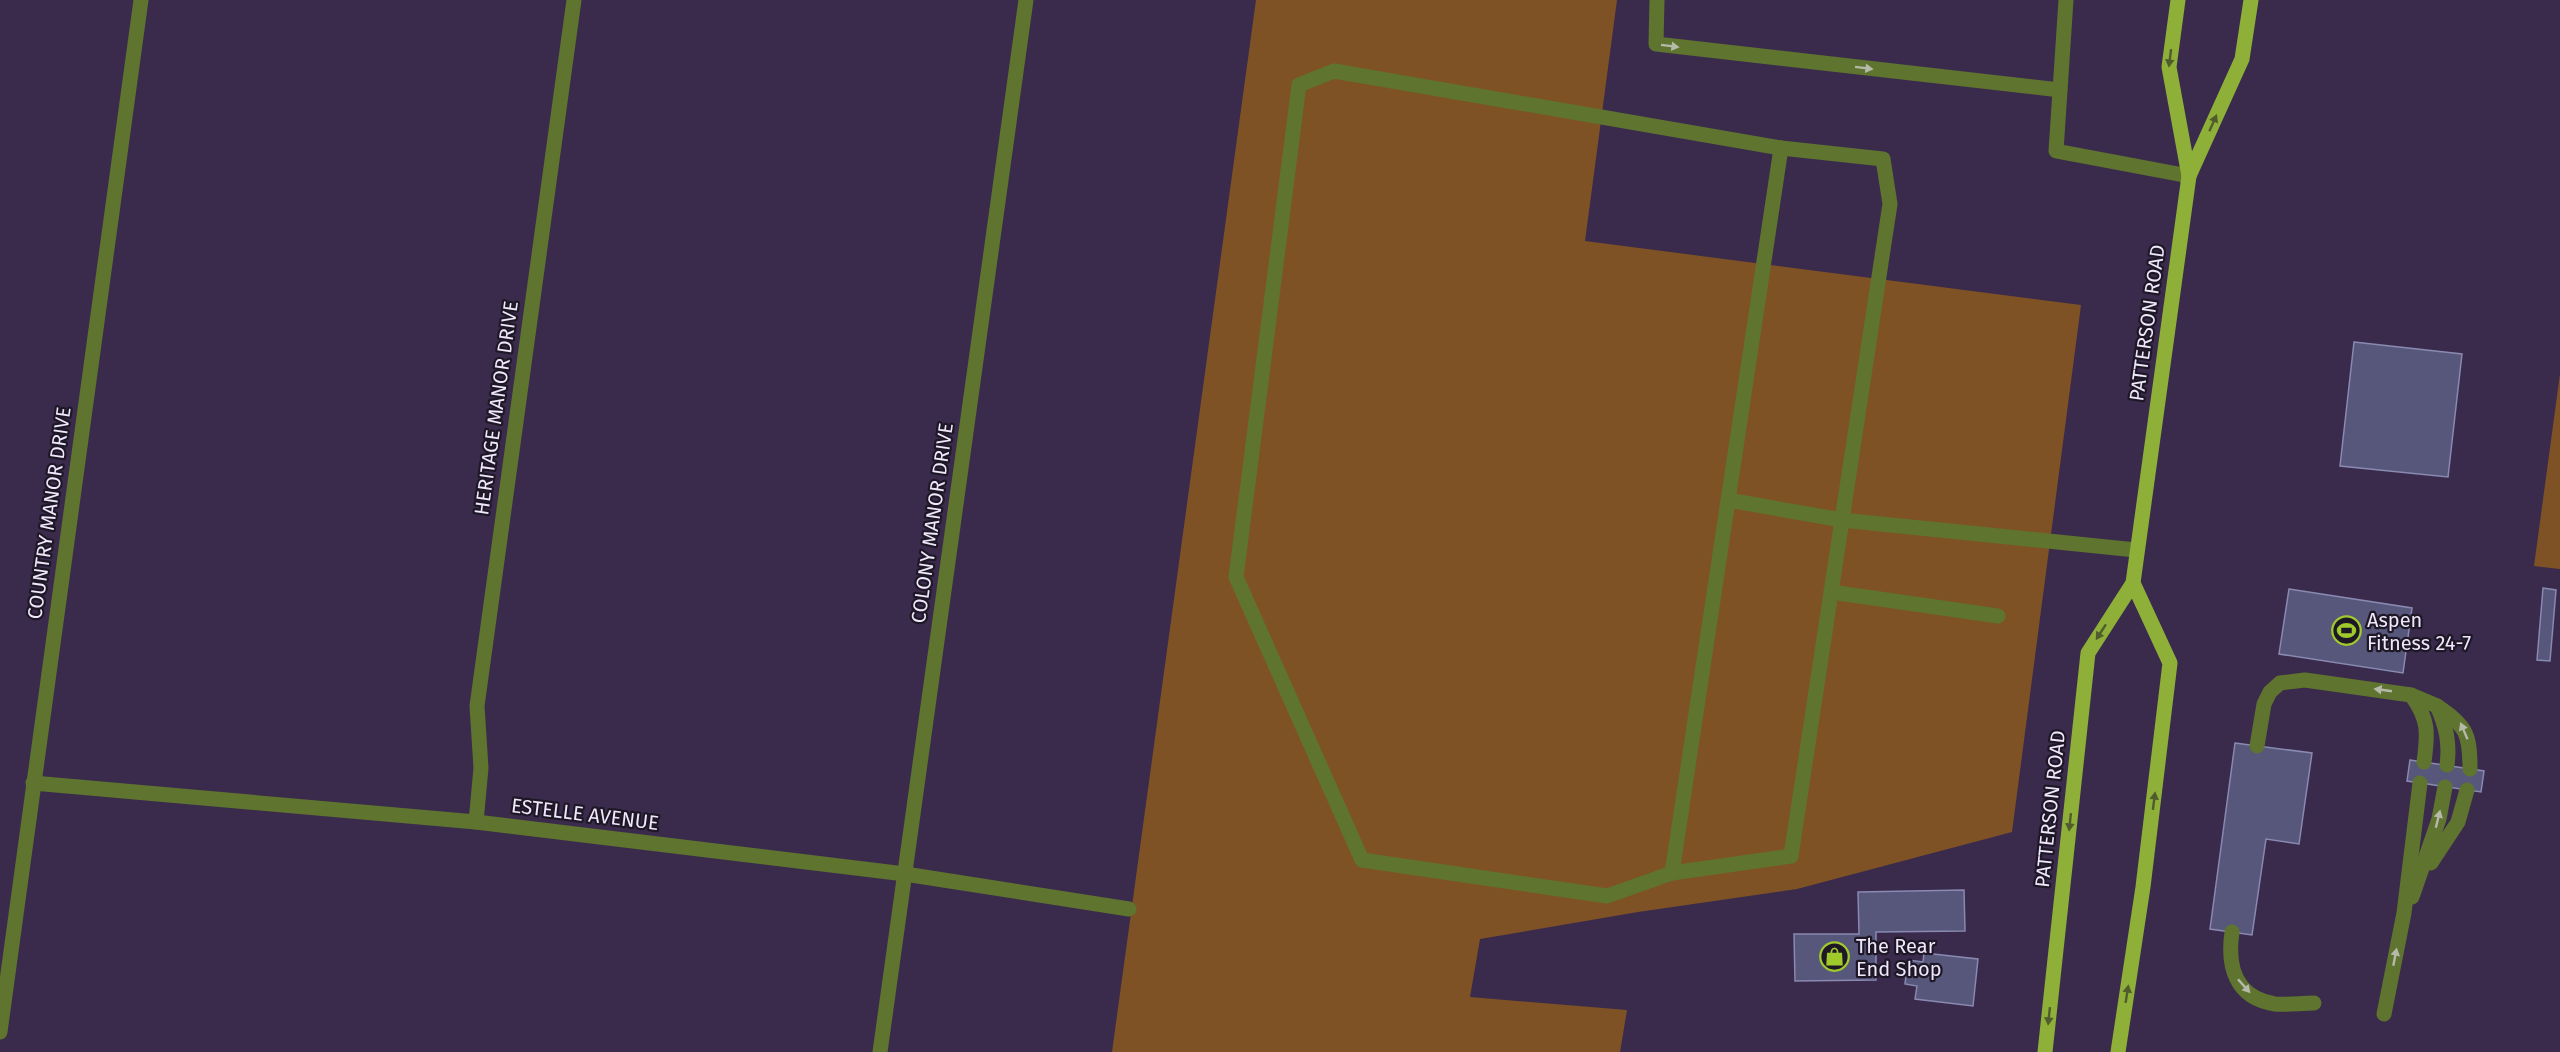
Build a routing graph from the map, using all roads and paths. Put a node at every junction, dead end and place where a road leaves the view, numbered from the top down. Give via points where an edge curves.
1 (141, 0) edge
2 (574, 0) edge
3 (1026, 0) edge
4 (1657, 0) edge
5 (2066, 0) edge
6 (2178, 0) edge
7 (2251, 0) edge
8 (2060, 90) junction
9 (1781, 148) junction
10 (2190, 176) junction
11 (1728, 500) junction
12 (1842, 520) junction
13 (2136, 550) junction
14 (2133, 583) junction
15 (1831, 592) junction
16 (1998, 616) dead end
17 (2411, 695) junction
18 (2437, 706) junction
19 (2258, 746) dead end
20 (2424, 762) dead end
21 (2447, 765) dead end
22 (2470, 769) dead end
23 (33, 783) junction
24 (2420, 783) dead end
25 (2445, 787) dead end
26 (2467, 790) dead end
27 (476, 822) junction
28 (1672, 873) junction
29 (905, 874) junction
30 (2419, 880) junction
31 (1129, 909) dead end
32 (2404, 913) junction
33 (2232, 932) dead end
34 (2314, 1004) dead end
35 (2384, 1014) dead end
36 (0, 1032) edge
37 (880, 1052) edge
38 (2046, 1052) edge
39 (2118, 1052) edge

1 - 23 street, COUNTRY MANOR DRIVE
2 - 27 street, HERITAGE MANOR DRIVE via 477,706 481,768
3 - 29 street, COLONY MANOR DRIVE
4 -> 8 street via 1656,44
5 - 8 street
6 -> 10 main road, PATTERSON ROAD via 2169,68
10 -> 7 main road, PATTERSON ROAD via 2242,59
8 - 10 street via 2056,151
9 - 11 street
9 - 12 street via 1883,159 1889,193
9 - 28 street via 1334,71 1299,85 1236,578 1362,860 1606,896
10 - 13 main road, PATTERSON ROAD
11 - 12 street
11 - 28 street
12 - 13 street
12 - 15 street
13 - 14 main road, PATTERSON ROAD
14 -> 38 main road, PATTERSON ROAD via 2088,652
39 -> 14 main road via 2144,886 2170,663
15 - 16 street
15 - 28 street via 1791,856
17 - 18 street
17 -> 19 street via 2305,680 2280,683 2264,704
17 - 20 street via 2423,710 2426,725
18 - 21 street via 2447,730
22 -> 18 street via 2467,736 2460,721
23 - 27 street, ESTELLE AVENUE
23 - 36 street, COUNTRY MANOR DRIVE
24 - 32 street
30 -> 25 street
26 - 30 street via 2458,822
27 - 29 street, ESTELLE AVENUE
29 - 31 street, ESTELLE AVENUE
29 - 37 street, COLONY MANOR DRIVE
30 - 32 street
35 -> 32 street
33 -> 34 street via 2231,969 2240,985 2254,997 2274,1004

